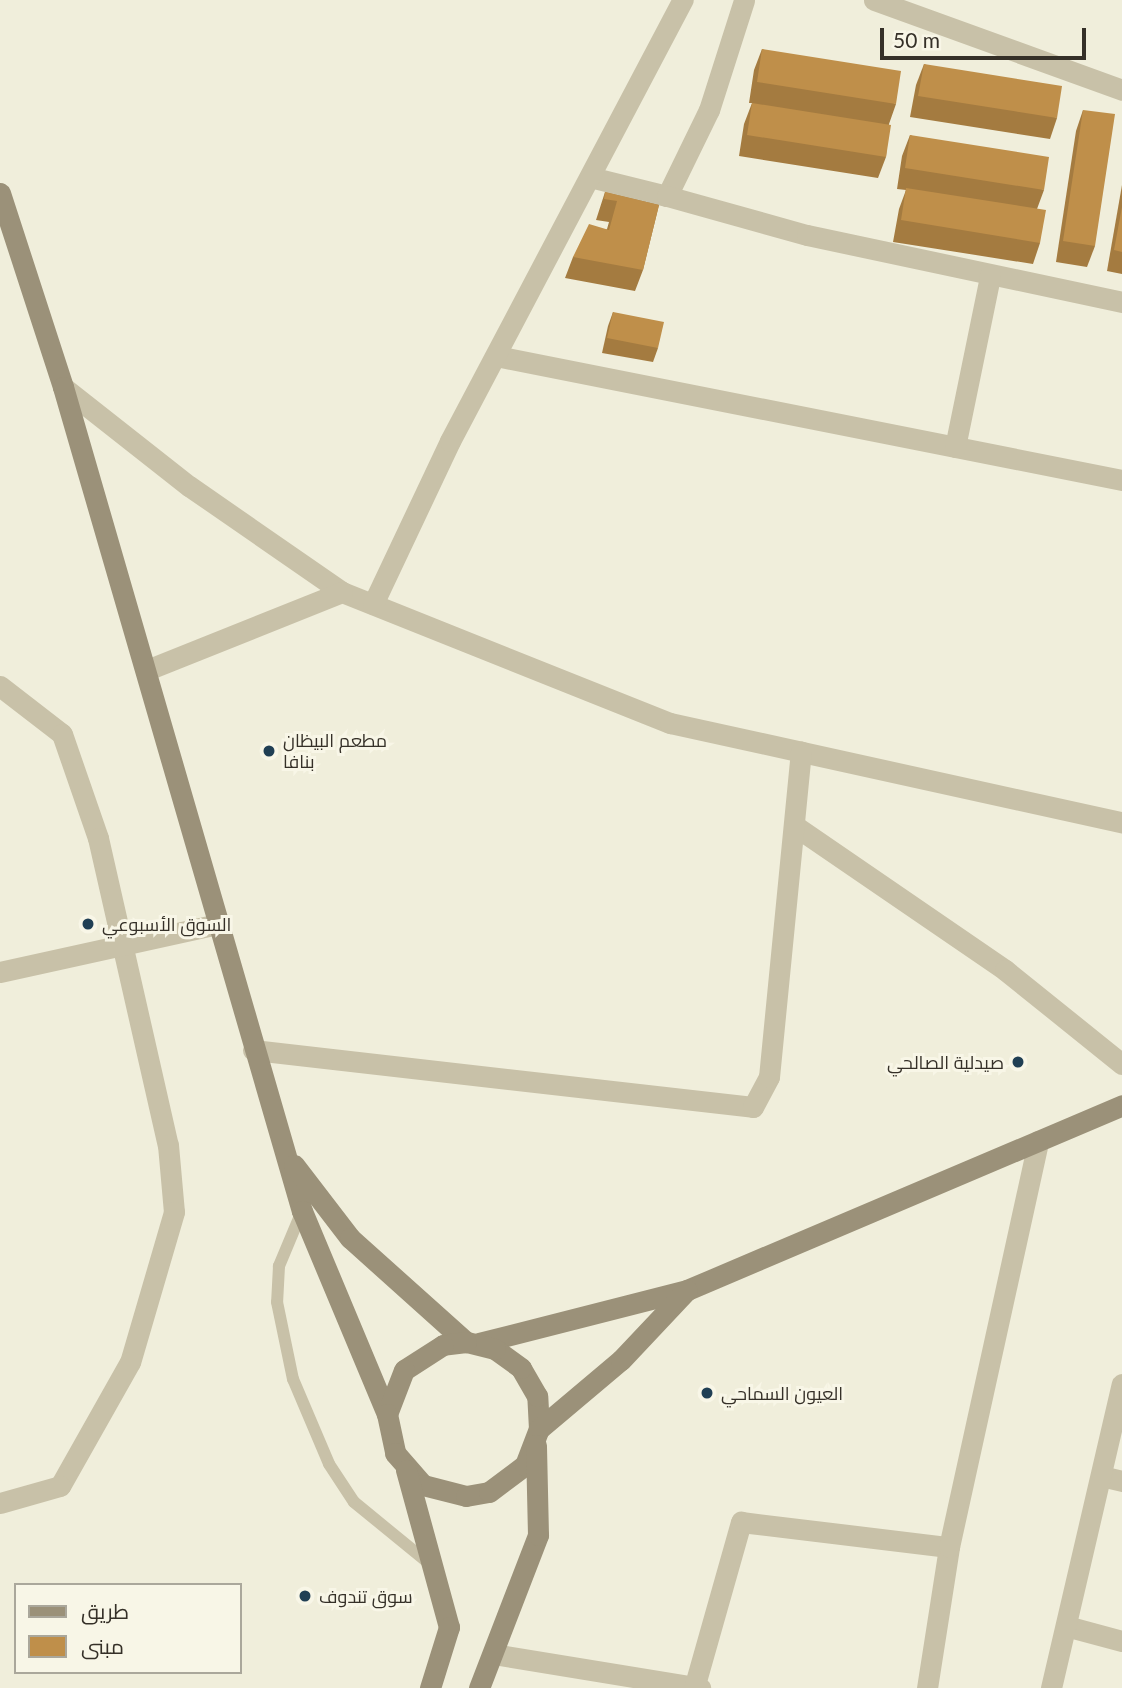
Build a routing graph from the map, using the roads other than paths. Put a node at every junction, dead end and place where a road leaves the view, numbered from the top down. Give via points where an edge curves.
1 (683, 0) edge
2 (744, 0) edge
3 (874, 0) edge
4 (1122, 90) edge
5 (590, 177) junction
6 (0, 193) edge
7 (667, 196) junction
8 (990, 276) junction
9 (1122, 302) edge
10 (496, 356) junction
11 (64, 387) junction
12 (955, 447) junction
13 (1122, 480) edge
14 (342, 592) junction
15 (373, 604) junction
16 (147, 670) junction
17 (0, 686) edge
18 (802, 752) junction
19 (1122, 822) edge
20 (795, 826) junction
21 (218, 925) junction
22 (124, 943) junction
23 (0, 972) edge
24 (253, 1050) junction
25 (1122, 1064) edge
26 (1122, 1104) edge
27 (1038, 1141) junction
28 (286, 1155) junction
29 (302, 1211) junction
30 (687, 1290) junction
31 (472, 1343) junction
32 (1122, 1384) edge
33 (387, 1414) junction
34 (538, 1437) junction
35 (406, 1470) junction
36 (1112, 1478) edge
37 (0, 1503) edge
38 (949, 1547) junction
39 (436, 1569) junction
40 (1066, 1626) junction
41 (1122, 1641) edge
42 (494, 1654) junction
43 (429, 1688) edge
44 (479, 1688) edge
45 (696, 1688) edge
46 (927, 1688) edge
47 (1051, 1688) edge

1 - 5 street
2 - 7 street via 709,110
3 - 4 street
5 - 7 street
5 - 10 street
6 - 11 main road
7 - 8 street
8 - 9 street
8 - 12 street
10 - 12 street
10 - 15 street
11 - 14 street via 189,486
11 - 16 main road
12 - 13 street
14 - 15 street
14 - 16 street
15 - 18 street via 670,723
16 - 21 main road
17 - 22 street via 62,734
18 - 19 street
18 - 20 street
20 - 24 street via 769,1077 753,1107
20 - 25 street via 1005,970
21 - 22 street
21 - 24 main road
22 - 23 street
22 - 37 street via 168,1145 174,1212 130,1363 60,1486
24 - 28 main road
26 - 27 main road
27 - 30 main road
27 - 38 street
28 - 29 main road
28 - 31 main road via 350,1238
29 - 33 main road
29 - 39 lane via 279,1266 277,1302 293,1379 329,1464 355,1502
30 - 31 main road
30 - 34 main road
31 - 33 main road via 443,1345 404,1370
31 - 34 main road via 509,1357 531,1381
32 - 36 street
33 - 35 main road via 391,1443
34 - 35 main road via 509,1481 477,1494 444,1493
34 - 42 main road via 538,1535
35 - 39 main road
36 - 40 street
38 - 45 street via 741,1522
38 - 46 street
39 - 43 main road via 449,1627
40 - 41 street
40 - 47 street
42 - 44 main road
42 - 45 street

